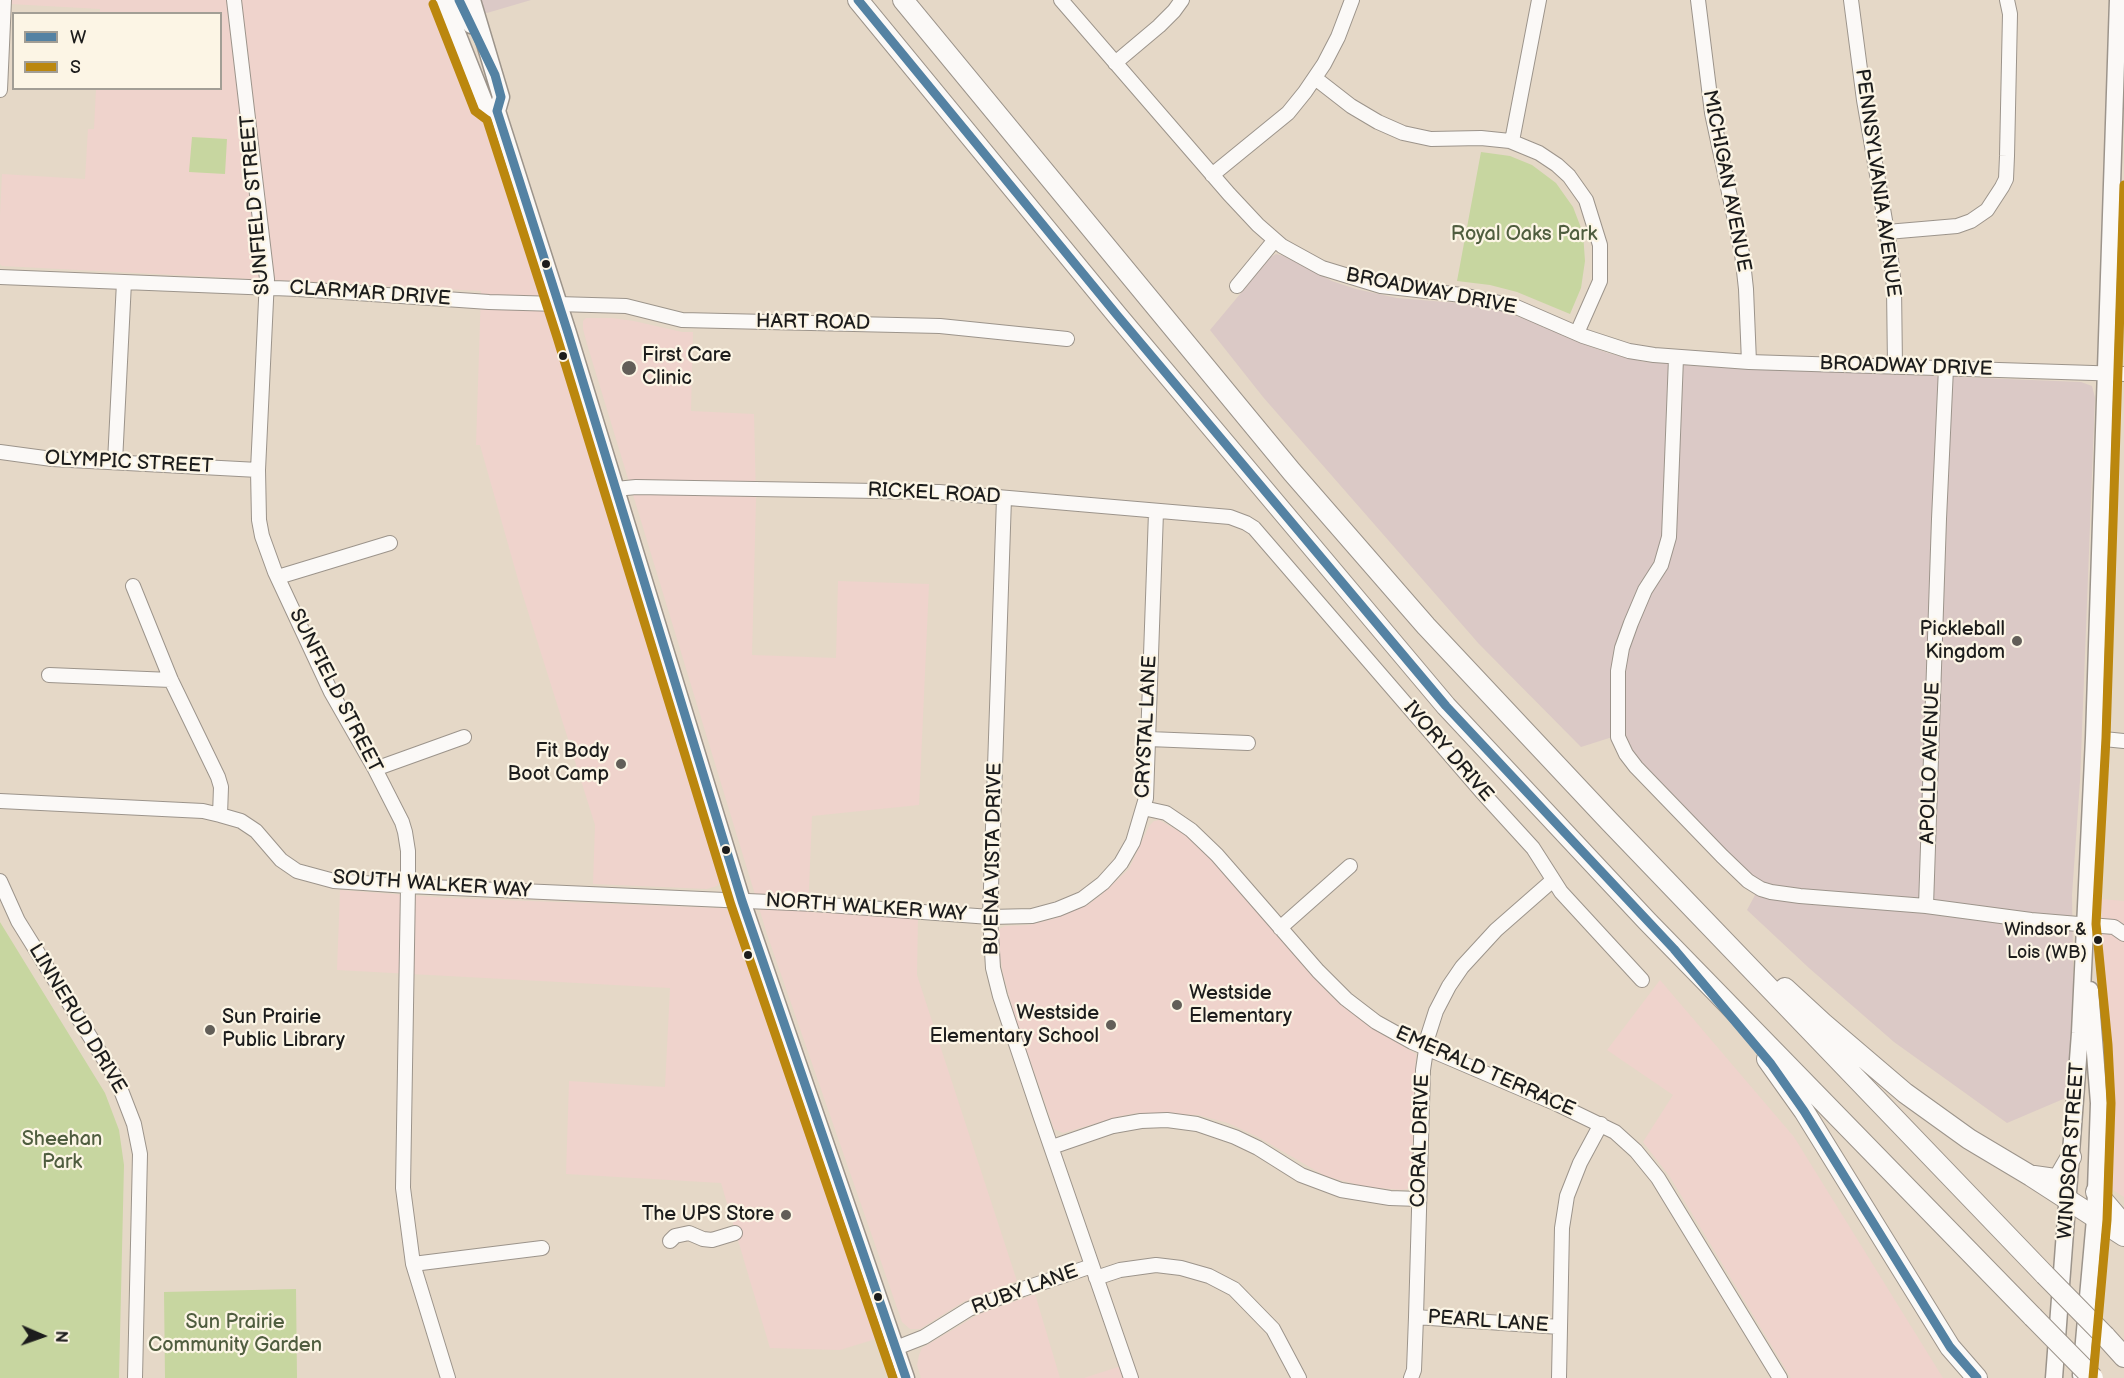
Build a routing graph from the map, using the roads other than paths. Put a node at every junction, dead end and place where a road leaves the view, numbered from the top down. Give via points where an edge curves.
1 (4, 0) edge
2 (234, 0) edge
3 (444, 0) edge
4 (459, 0) edge
5 (472, 0) edge
6 (858, 0) edge
7 (903, 0) edge
8 (1061, 0) edge
9 (1182, 0) edge
10 (1352, 0) edge
11 (1539, 0) edge
12 (1698, 0) edge
13 (1851, 0) edge
14 (2007, 0) edge
15 (2118, 0) edge
16 (488, 58) junction
17 (1115, 63) junction
18 (1315, 78) junction
19 (0, 90) edge
20 (497, 111) junction
21 (1512, 141) junction
22 (1212, 175) junction
23 (1887, 232) junction
24 (1274, 241) junction
25 (0, 277) edge
26 (124, 282) junction
27 (1237, 286) dead end
28 (267, 287) junction
29 (559, 305) junction
30 (1577, 333) junction
31 (1068, 339) dead end
32 (1676, 358) junction
33 (1749, 362) junction
34 (1895, 367) junction
35 (1946, 368) junction
36 (2105, 373) junction
37 (2124, 374) edge
38 (0, 452) edge
39 (116, 462) junction
40 (258, 470) junction
41 (616, 489) junction
42 (1004, 498) junction
43 (1156, 512) junction
44 (1250, 525) joint
45 (390, 543) dead end
46 (279, 578) junction
47 (134, 586) dead end
48 (49, 675) dead end
49 (171, 680) junction
50 (464, 737) dead end
51 (2094, 738) junction
52 (1149, 739) junction
53 (2124, 741) edge
54 (1248, 743) dead end
55 (375, 769) junction
56 (0, 801) edge
57 (1143, 808) junction
58 (220, 814) junction
59 (1609, 821) junction
60 (1350, 866) dead end
61 (1553, 880) junction
62 (0, 881) edge
63 (408, 886) junction
64 (742, 901) junction
65 (1926, 906) junction
66 (990, 917) junction
67 (2084, 924) junction
68 (1280, 928) junction
69 (2124, 934) edge
70 (1674, 949) junction
71 (1642, 980) dead end
72 (1427, 1048) junction
73 (1600, 1124) junction
74 (1052, 1147) junction
75 (2072, 1157) junction
76 (2031, 1176) junction
77 (2096, 1192) junction
78 (1419, 1199) junction
79 (2069, 1200) junction
80 (2095, 1219) junction
81 (2124, 1225) edge
82 (735, 1233) dead end
83 (2124, 1236) edge
84 (670, 1241) dead end
85 (542, 1248) dead end
86 (413, 1264) junction
87 (1094, 1272) junction
88 (1416, 1317) junction
89 (1560, 1327) junction
90 (896, 1348) junction
91 (2124, 1357) edge
92 (135, 1378) edge
93 (448, 1378) edge
94 (906, 1378) edge
95 (1131, 1378) edge
96 (1299, 1378) edge
97 (1412, 1378) edge
98 (1559, 1378) edge
99 (1780, 1378) edge
100 (1977, 1378) edge
101 (2054, 1378) edge
102 (2081, 1378) edge
103 (2092, 1378) edge

1 - 19 street
2 - 28 street, SUNFIELD STREET
3 - 20 main road via 486,106
4 - 16 main road
5 - 16 main road
6 - 70 highway via 1446,706
7 - 59 highway via 1292,472 1426,626
8 - 17 street, BROADWAY DRIVE
9 - 17 street via 1159,26
10 - 18 street via 1338,37
11 - 21 street
12 - 33 street, MICHIGAN AVENUE via 1712,113 1742,253
13 - 23 street, PENNSYLVANIA AVENUE
14 - 23 street via 2008,145 2002,187 1987,210 1971,221 1957,226
15 - 36 main road, WINDSOR STREET
16 - 20 main road via 501,97
17 - 22 street, BROADWAY DRIVE
18 - 21 street via 1351,106 1403,133 1431,139
18 - 22 street via 1288,113
20 - 29 main road
21 - 30 street via 1557,165 1578,188 1590,210 1600,244 1599,281
22 - 24 street, BROADWAY DRIVE
23 - 34 street, PENNSYLVANIA AVENUE via 1894,287
24 - 27 street
24 - 30 street, BROADWAY DRIVE via 1322,268 1363,282 1490,300
25 - 26 street, CLARMAR DRIVE
26 - 28 street, CLARMAR DRIVE
26 - 39 street
28 - 29 street, CLARMAR DRIVE
28 - 40 street, SUNFIELD STREET
29 - 31 street, HART ROAD via 626,306 682,320 940,326
29 - 41 main road
30 - 32 street, BROADWAY DRIVE via 1629,351
32 - 33 street, BROADWAY DRIVE
32 - 65 street via 1669,537 1662,565 1645,590 1622,648 1617,671 1618,737 1636,767 1754,885 1800,896
33 - 34 street, BROADWAY DRIVE
34 - 35 street, BROADWAY DRIVE
35 - 36 street, BROADWAY DRIVE
35 - 65 street, APOLLO AVENUE
36 - 37 street, BROADWAY DRIVE
36 - 51 main road, WINDSOR STREET
38 - 39 street, OLYMPIC STREET
39 - 40 street, OLYMPIC STREET
40 - 46 street, SUNFIELD STREET via 262,536
41 - 42 street, RICKEL ROAD via 911,490
41 - 64 main road
42 - 43 street, RICKEL ROAD
42 - 66 street, BUENA VISTA DRIVE
43 - 44 street, RICKEL ROAD via 1230,517
43 - 52 street, CRYSTAL LANE
44 - 61 street, IVORY DRIVE via 1533,848
45 - 46 street
46 - 55 street, SUNFIELD STREET via 332,693
47 - 49 street
48 - 49 street
49 - 58 street via 218,777
50 - 55 street
51 - 53 street
51 - 67 main road, WINDSOR STREET
52 - 54 street
52 - 57 street, CRYSTAL LANE
55 - 63 street, SUNFIELD STREET via 405,832
56 - 58 street, SOUTH WALKER WAY
57 - 66 street, CRYSTAL LANE via 1121,863 1082,899 1032,916
57 - 68 street, EMERALD TERRACE via 1166,813 1191,830
58 - 63 street, SOUTH WALKER WAY via 256,831 281,860 297,871 334,881
59 - 76 highway via 1823,1023 1905,1093 1969,1139
59 - 91 highway, bridge
60 - 68 street
61 - 71 street, IVORY DRIVE
61 - 72 street, CORAL DRIVE via 1496,930 1462,967 1436,1011
62 - 92 street, LINNERUD DRIVE via 24,931 117,1080 134,1124 140,1154
63 - 64 street, SOUTH WALKER WAY
63 - 86 street, SUNFIELD STREET via 403,1188
64 - 66 street, NORTH WALKER WAY
64 - 90 main road
65 - 67 street
66 - 74 street, BUENA VISTA DRIVE via 993,968 1000,996
67 - 69 street via 2114,927
67 - 75 main road, WINDSOR STREET
67 - 77 main road, WINDSOR STREET via 2099,1103
68 - 72 street, EMERALD TERRACE via 1346,999 1376,1022
70 - 100 highway via 1771,1064 1950,1347
70 - 103 highway, bridge
72 - 73 street, EMERALD TERRACE
72 - 78 street, CORAL DRIVE
73 - 89 street via 1580,1163 1564,1209
73 - 99 street, EMERALD TERRACE via 1636,1151 1658,1178
74 - 78 street via 1113,1126 1141,1121 1197,1124 1235,1137 1301,1175 1341,1190
74 - 87 street, BUENA VISTA DRIVE
75 - 76 highway via 2055,1179
75 - 79 main road, WINDSOR STREET
76 - 79 highway
77 - 80 main road, WINDSOR STREET
77 - 81 highway
78 - 88 street, CORAL DRIVE
79 - 80 highway
79 - 101 main road, WINDSOR STREET
80 - 83 highway
80 - 102 main road, WINDSOR STREET
82 - 84 street via 712,1240 689,1233
85 - 86 street
86 - 93 street, SUNFIELD STREET
87 - 90 street, RUBY LANE via 1023,1288 969,1309 924,1337
87 - 95 street, BUENA VISTA DRIVE
87 - 96 street, RUBY LANE via 1155,1265 1181,1268 1217,1280 1234,1289 1273,1329
88 - 89 street, PEARL LANE
88 - 97 street, CORAL DRIVE
89 - 98 street
90 - 94 main road

